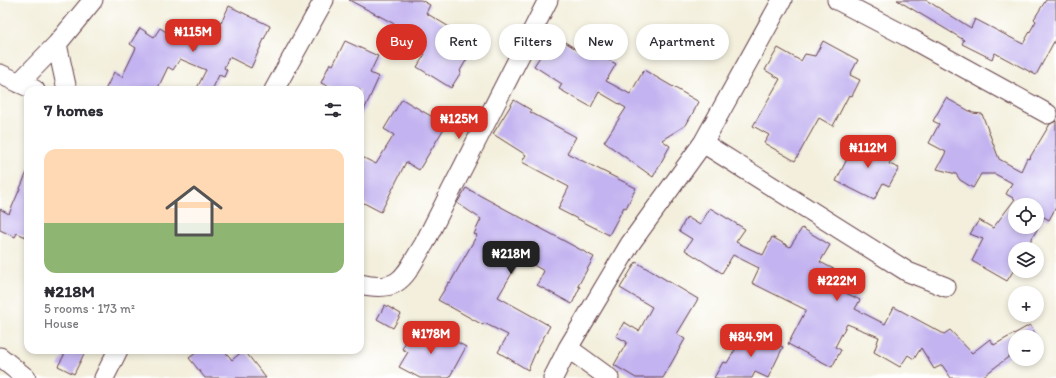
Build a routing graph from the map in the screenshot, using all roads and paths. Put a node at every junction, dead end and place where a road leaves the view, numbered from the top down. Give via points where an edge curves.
1 (93, 0) edge
2 (324, 0) edge
3 (548, 0) edge
4 (782, 0) edge
5 (836, 0) edge
6 (57, 44) junction
7 (0, 74) edge
8 (27, 86) edge
9 (66, 86) edge
10 (276, 86) edge
11 (1048, 114) dead end
12 (703, 143) junction
13 (364, 285) edge
14 (946, 287) dead end
15 (568, 348) junction
16 (116, 354) edge
17 (0, 357) edge
18 (26, 378) edge
19 (104, 378) edge
20 (553, 378) edge
21 (609, 378) edge

1 - 6 street
2 - 10 street
3 - 13 street via 424,244 402,279 387,287
4 - 12 street
5 - 11 street via 908,36
6 - 8 street
6 - 9 street
7 - 8 street
12 - 14 street via 908,272
12 - 15 street via 630,244
15 - 20 street
15 - 21 street
16 - 19 street
17 - 18 street

